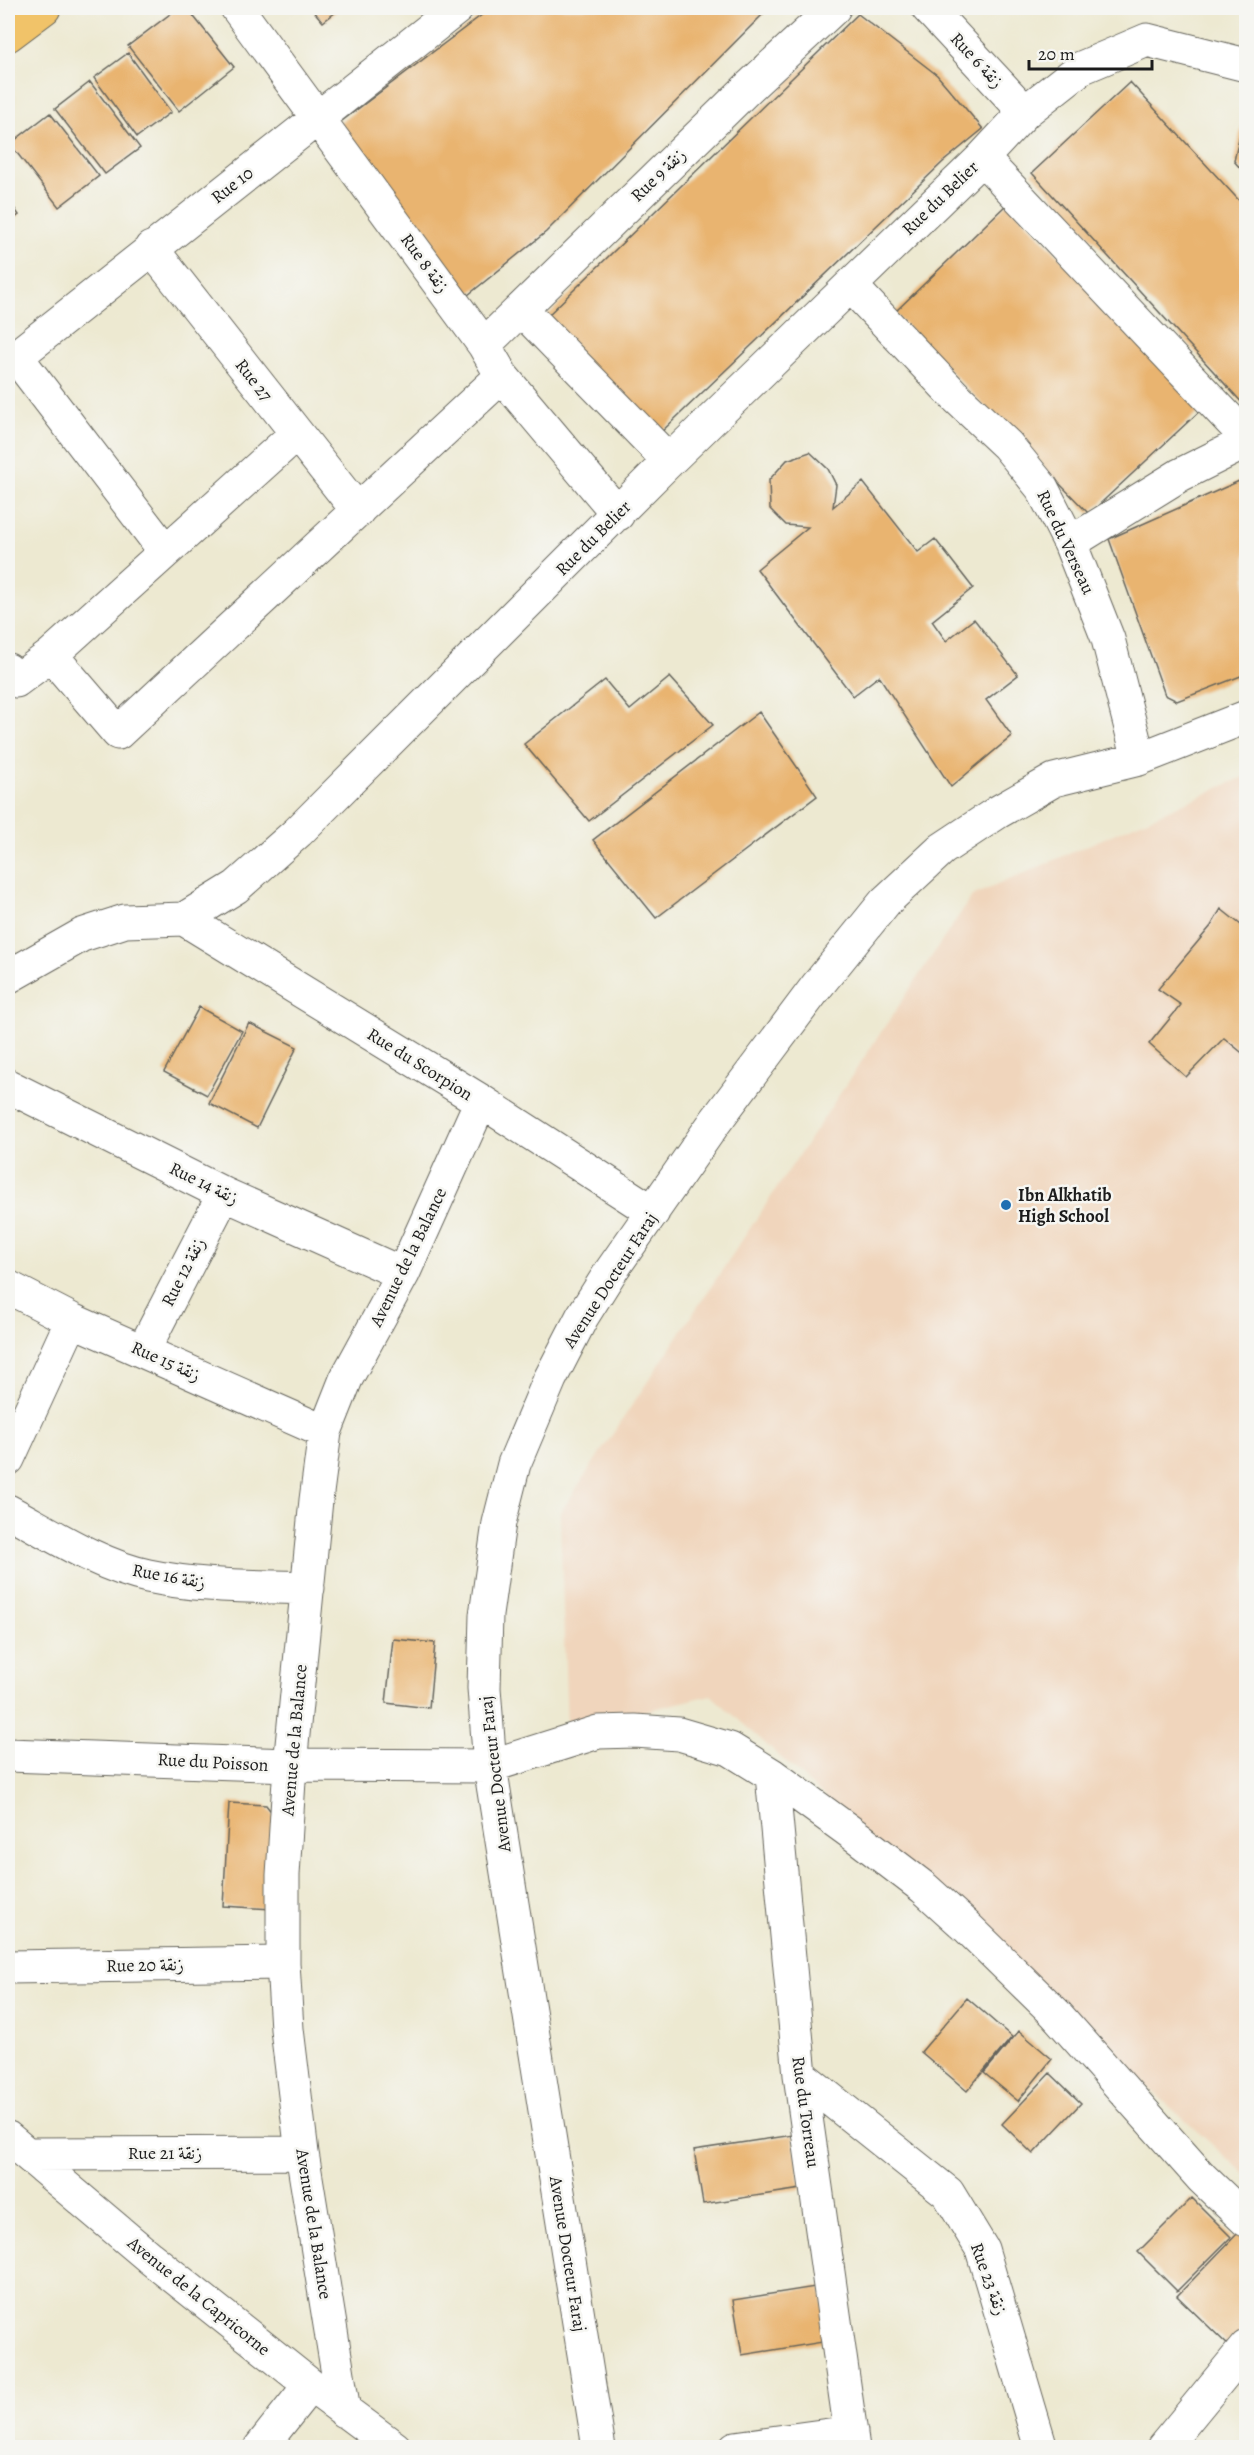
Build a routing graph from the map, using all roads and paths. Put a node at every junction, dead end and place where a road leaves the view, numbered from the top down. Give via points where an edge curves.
1 (44, 8) edge
2 (237, 8) edge
3 (457, 8) edge
4 (834, 8) edge
5 (928, 8) edge
6 (8, 35) edge
7 (1246, 65) edge
8 (1025, 112) junction
9 (317, 118) junction
10 (982, 158) junction
11 (151, 248) junction
12 (850, 286) junction
13 (522, 310) junction
14 (484, 345) junction
15 (11, 359) edge
16 (502, 376) junction
17 (296, 434) junction
18 (1246, 440) edge
19 (669, 462) junction
20 (358, 511) junction
21 (618, 514) junction
22 (1070, 543) junction
23 (165, 551) junction
24 (51, 655) junction
25 (8, 670) edge
26 (1246, 717) edge
27 (1139, 759) junction
28 (184, 919) junction
29 (8, 976) edge
30 (8, 1086) edge
31 (480, 1101) junction
32 (224, 1194) junction
33 (653, 1212) junction
34 (403, 1274) junction
35 (8, 1287) edge
36 (72, 1320) junction
37 (142, 1351) junction
38 (325, 1432) junction
39 (8, 1459) edge
40 (8, 1511) edge
41 (308, 1588) junction
42 (8, 1755) edge
43 (290, 1765) junction
44 (490, 1766) junction
45 (772, 1775) junction
46 (283, 1963) junction
47 (8, 1967) edge
48 (800, 2075) junction
49 (18, 2146) edge
50 (302, 2153) junction
51 (1246, 2220) edge
52 (1246, 2347) edge
53 (310, 2385) junction
54 (344, 2411) junction
55 (852, 2440) edge
56 (260, 2448) edge
57 (395, 2448) edge
58 (599, 2448) edge
59 (735, 2448) edge
60 (1041, 2448) edge
61 (1163, 2448) edge

1 - 6 main road
2 - 9 street, Rue 8 زنقة
3 - 9 street, Rue 10
4 - 13 street, Rue 9 زنقة
5 - 8 street, Rue 6 زنقة
7 - 8 street, Rue du Belier via 1147,40 1081,68
8 - 10 street, Rue du Belier
9 - 11 street, Rue 10
9 - 14 street, Rue 8 زنقة
10 - 12 street, Rue du Belier
10 - 18 street
11 - 15 street, Rue 10
11 - 17 street, Rue 27
12 - 19 street, Rue du Belier
12 - 22 street, Rue du Verseau via 1006,445 1042,488
13 - 14 street, Rue 9 زنقة
13 - 19 street
14 - 16 street, Rue 8 زنقة
15 - 23 street
16 - 20 street
16 - 21 street, Rue 8 زنقة
17 - 20 street, Rue 27
17 - 23 street
18 - 22 street via 1180,475
19 - 21 street, Rue du Belier
20 - 24 street via 118,733
21 - 28 street, Rue du Belier via 298,832 236,887
22 - 27 street, Rue du Verseau via 1108,639
23 - 24 street
24 - 25 street via 16,681
26 - 27 street, Avenue Docteur Faraj
27 - 33 street, Avenue Docteur Faraj via 1054,780 942,849 893,895 816,986
28 - 29 street, Rue du Belier via 125,921 82,935
28 - 31 street, Rue du Scorpion
30 - 32 street, Rue 14 زنقة
31 - 33 street, Rue du Scorpion
31 - 34 street, Avenue de la Balance
32 - 34 street, Rue 14 زنقة
32 - 37 street, Rue 12 زنقة
33 - 44 street, Avenue Docteur Faraj via 582,1317 550,1379 514,1464 499,1523 486,1615 484,1689
34 - 38 street, Avenue de la Balance via 346,1379
35 - 36 street, Rue 15 زنقة
36 - 37 street, Rue 15 زنقة
36 - 39 street
37 - 38 street, Rue 15 زنقة
38 - 41 street, Avenue de la Balance
40 - 41 street, Rue 16 زنقة via 117,1566 148,1576 201,1583
41 - 43 street, Avenue de la Balance
42 - 43 street, Rue du Poisson
43 - 44 street, Rue du Poisson
43 - 46 street, Avenue de la Balance via 283,1875
44 - 45 street, Rue du Poisson via 598,1732 635,1731 679,1734 730,1749
44 - 58 street, Avenue Docteur Faraj
45 - 48 street, Rue du Torreau
45 - 51 street, Rue du Poisson via 924,1888 966,1926 1055,2013 1202,2178
46 - 47 street, Rue 20 زنقة
46 - 50 street, Avenue de la Balance
48 - 55 street, Rue du Torreau
48 - 60 street, Rue 23 زنقة via 948,2193 982,2249
49 - 50 street, Rue 21 زنقة
49 - 53 street, Avenue de la Capricorne
50 - 54 street, Avenue de la Balance
52 - 61 street
53 - 54 street, Avenue de la Capricorne
53 - 56 street
54 - 57 street, Avenue de la Capricorne
55 - 59 street

